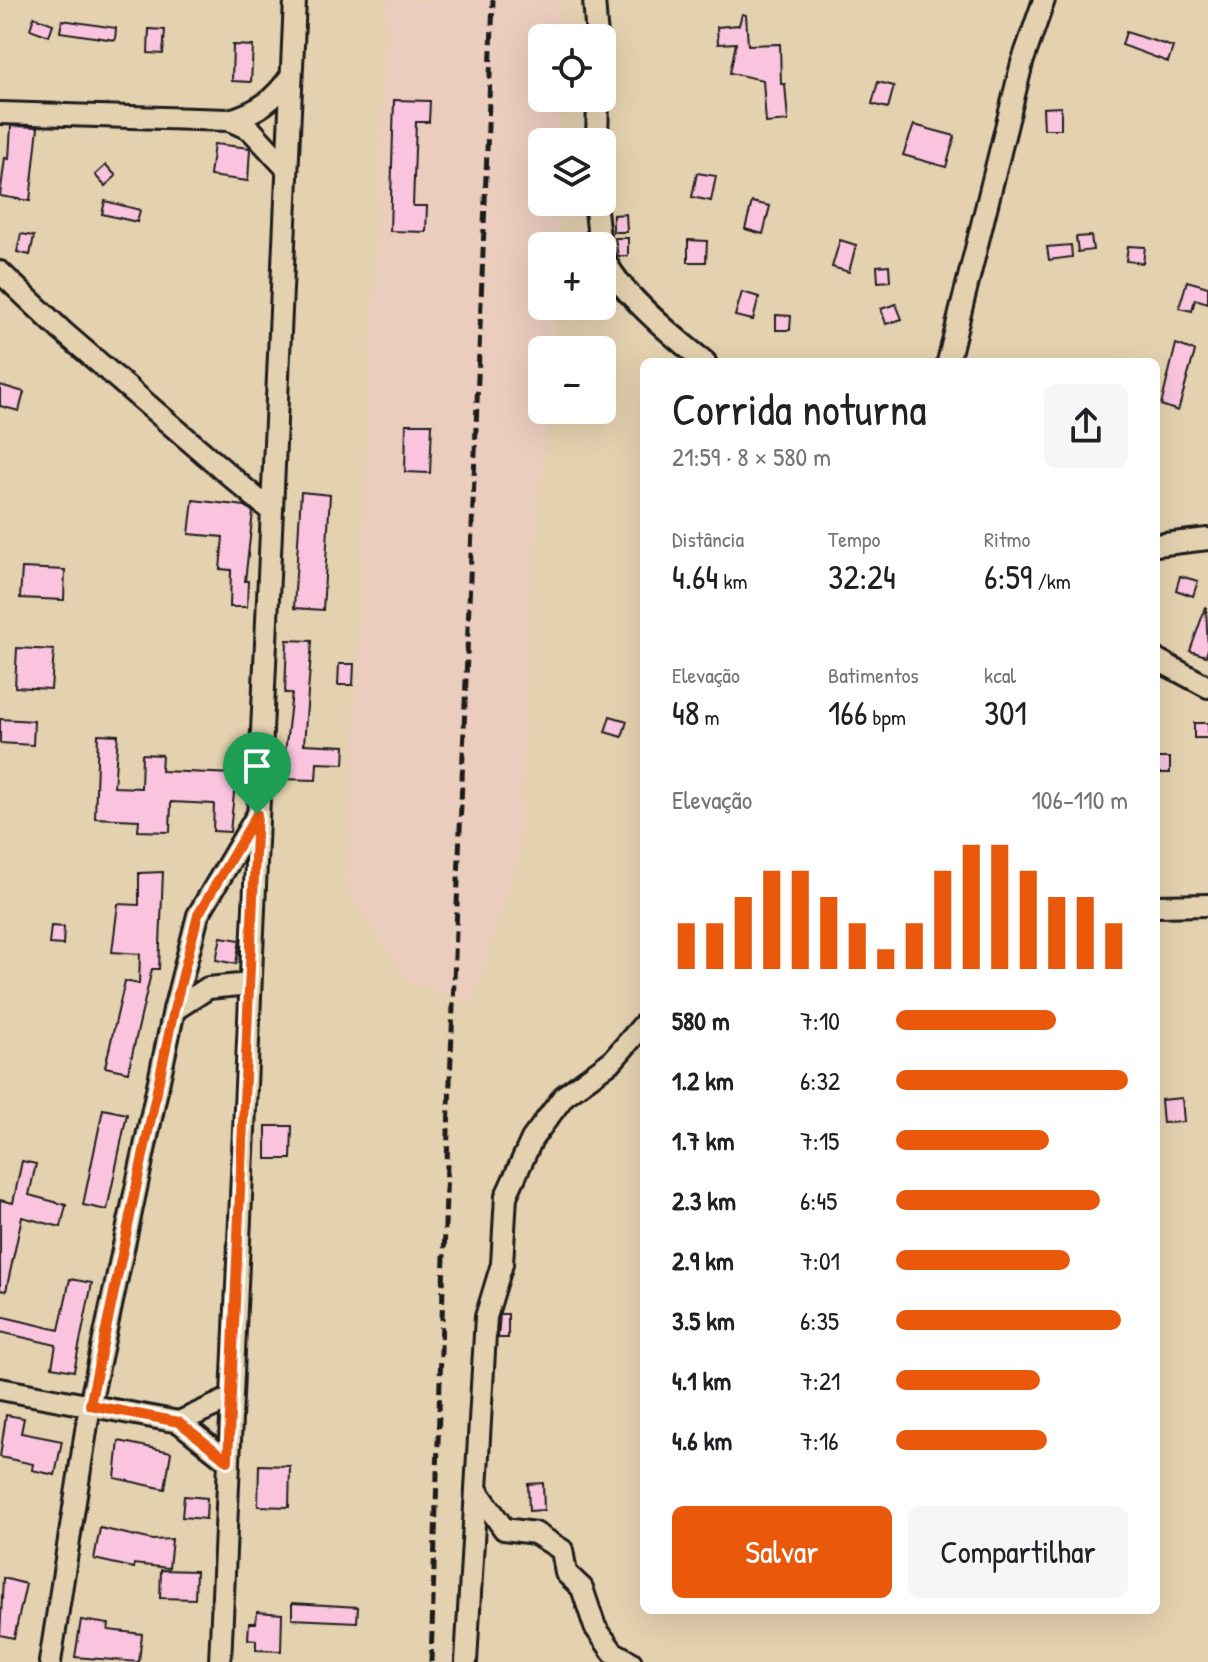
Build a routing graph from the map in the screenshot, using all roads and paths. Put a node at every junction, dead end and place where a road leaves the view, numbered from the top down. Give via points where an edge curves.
1 (295, 0) edge
2 (594, 0) edge
3 (1044, 0) edge
4 (596, 24) edge
5 (291, 74) junction
6 (0, 113) edge
7 (229, 120) junction
8 (287, 169) junction
9 (0, 272) edge
10 (616, 279) edge
11 (701, 358) edge
12 (949, 358) edge
13 (271, 511) junction
14 (1208, 539) edge
15 (1160, 545) edge
16 (1160, 661) edge
17 (1208, 687) edge
18 (257, 814) junction
19 (1208, 905) edge
20 (1160, 906) edge
21 (250, 984) junction
22 (174, 1010) junction
23 (640, 1029) edge
24 (0, 1389) edge
25 (231, 1398) junction
26 (90, 1405) junction
27 (179, 1422) junction
28 (228, 1461) junction
29 (478, 1492) junction
30 (50, 1662) edge
31 (220, 1662) edge
32 (466, 1662) edge
33 (631, 1662) edge

1 - 5 street
2 - 4 street
3 - 12 street via 1022,63
5 - 7 street via 275,99
5 - 8 street
6 - 7 street
7 - 8 street via 251,130
8 - 13 street
9 - 13 street
10 - 11 street
13 - 18 street
14 - 15 street
16 - 17 street
18 - 21 street
18 - 22 street via 198,915
19 - 20 street
21 - 22 street via 208,988
21 - 25 street
22 - 26 street
23 - 29 street via 613,1060 554,1108 506,1196 502,1264 486,1317
24 - 26 street
25 - 27 street
25 - 28 street
26 - 27 street
26 - 30 street
27 - 28 street
28 - 31 street
29 - 32 street
29 - 33 street via 504,1529 535,1533 562,1550 566,1573 582,1588 595,1627 613,1652

